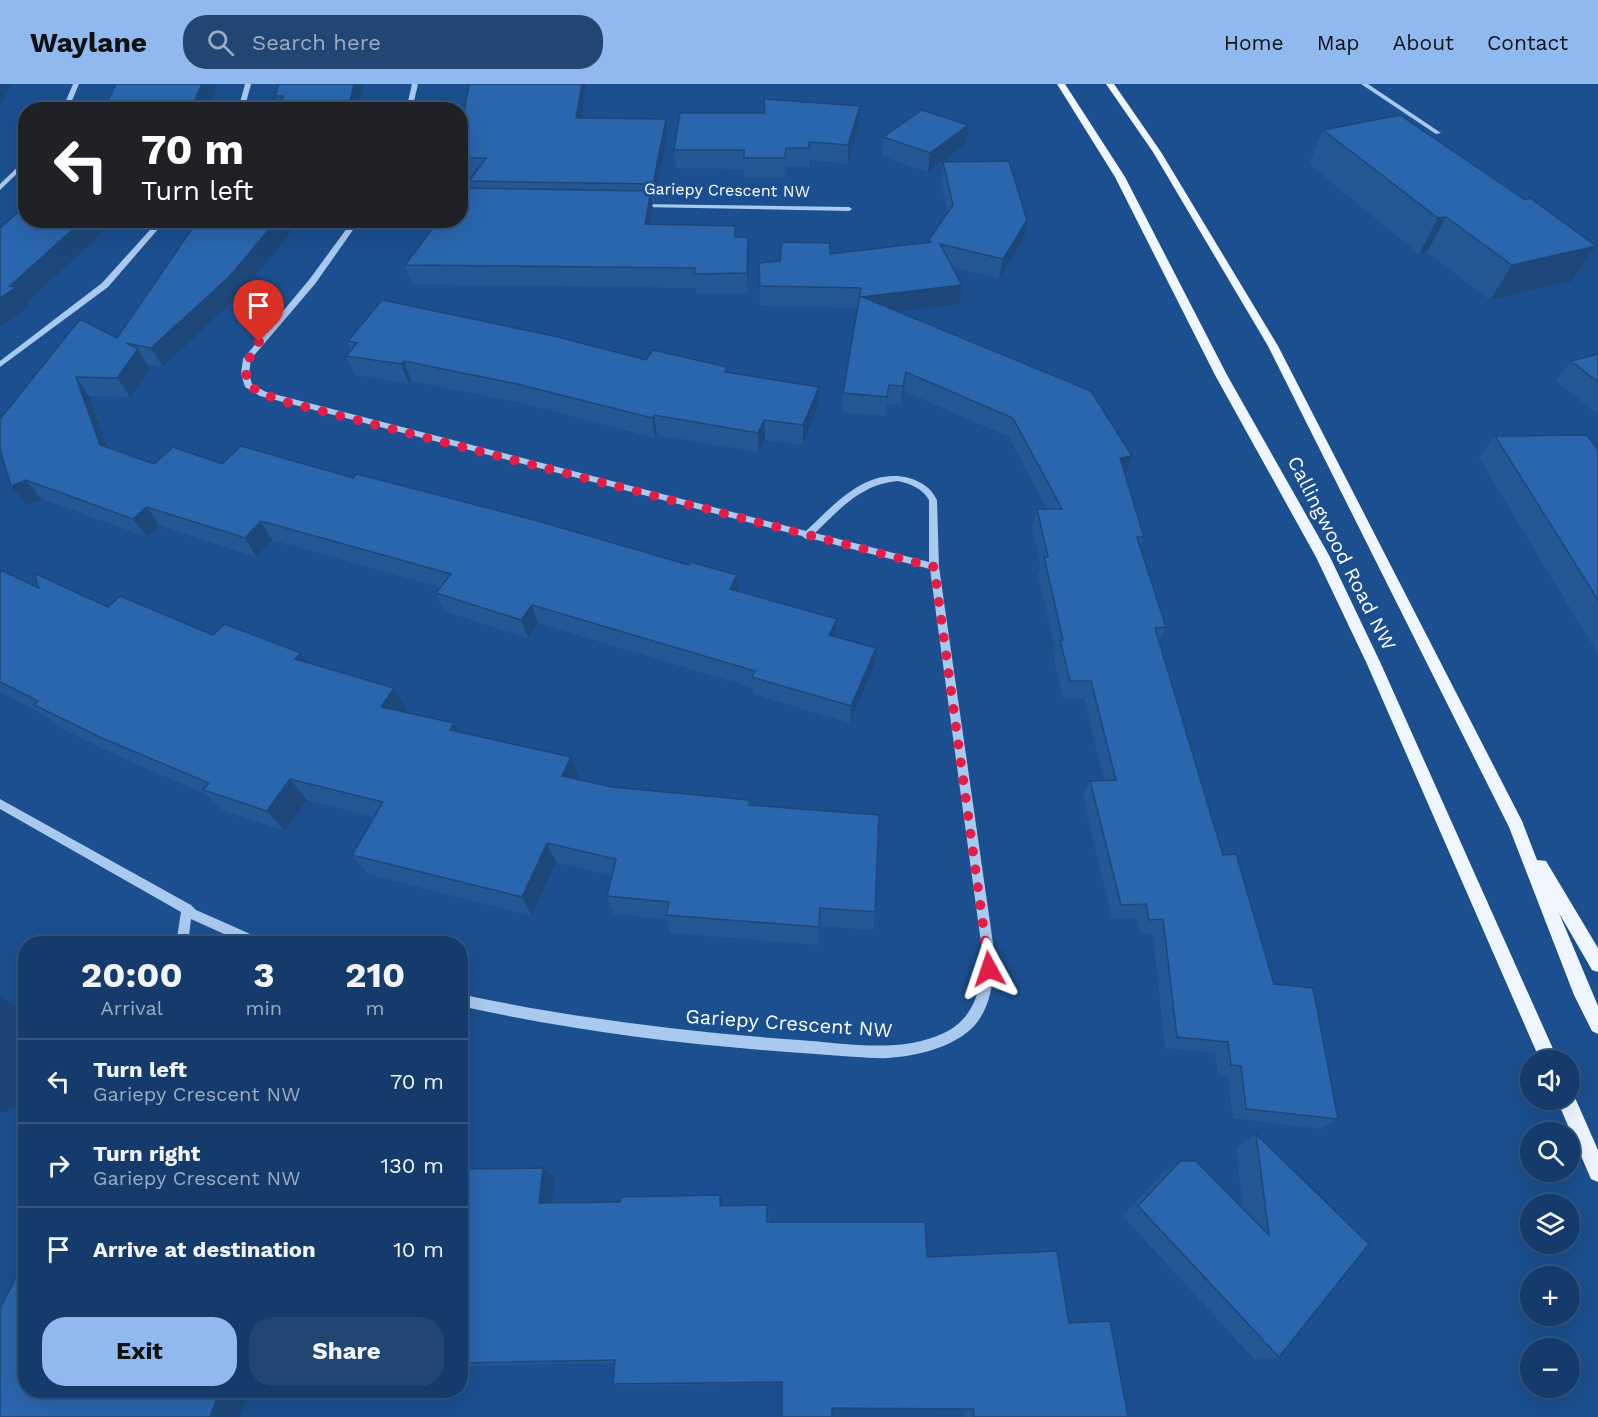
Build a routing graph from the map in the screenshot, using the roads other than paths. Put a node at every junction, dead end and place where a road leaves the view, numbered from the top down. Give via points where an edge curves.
1 (76, 84) edge
2 (248, 84) edge
3 (415, 84) edge
4 (1061, 84) edge
5 (1110, 84) edge
6 (1365, 84) edge
7 (68, 102) edge
8 (243, 102) edge
9 (412, 102) edge
10 (1438, 133) dead end
11 (18, 169) edge
12 (0, 188) edge
13 (637, 205) edge
14 (849, 208) dead end
15 (156, 228) edge
16 (351, 228) edge
17 (0, 365) edge
18 (806, 536) junction
19 (934, 567) junction
20 (0, 804) edge
21 (1516, 826) junction
22 (187, 909) junction
23 (183, 936) edge
24 (242, 936) edge
25 (1598, 964) edge
26 (468, 1002) edge
27 (1598, 1025) edge
28 (1545, 1050) edge
29 (1570, 1110) edge
30 (1598, 1172) edge

1 - 7 street
2 - 8 street
3 - 9 street
4 - 28 main road, Callingwood Road NW via 1120,177 1221,375 1323,558
5 - 21 main road, Callingwood Road NW via 1157,152 1273,346
6 - 10 street
11 - 12 street
13 - 14 street, Gariepy Crescent NW
15 - 17 street via 105,285
16 - 18 street via 247,359 248,385 282,401
18 - 19 street
18 - 19 street, Gariepy Crescent NW via 861,487 876,481 907,479 929,492 933,500
19 - 26 street, Gariepy Crescent NW via 989,957 989,982 980,1011 960,1032 912,1049 885,1052 802,1047 574,1023
20 - 22 street
21 - 25 main road
21 - 27 main road, Callingwood Road NW
22 - 23 street
22 - 24 street
29 - 30 main road

